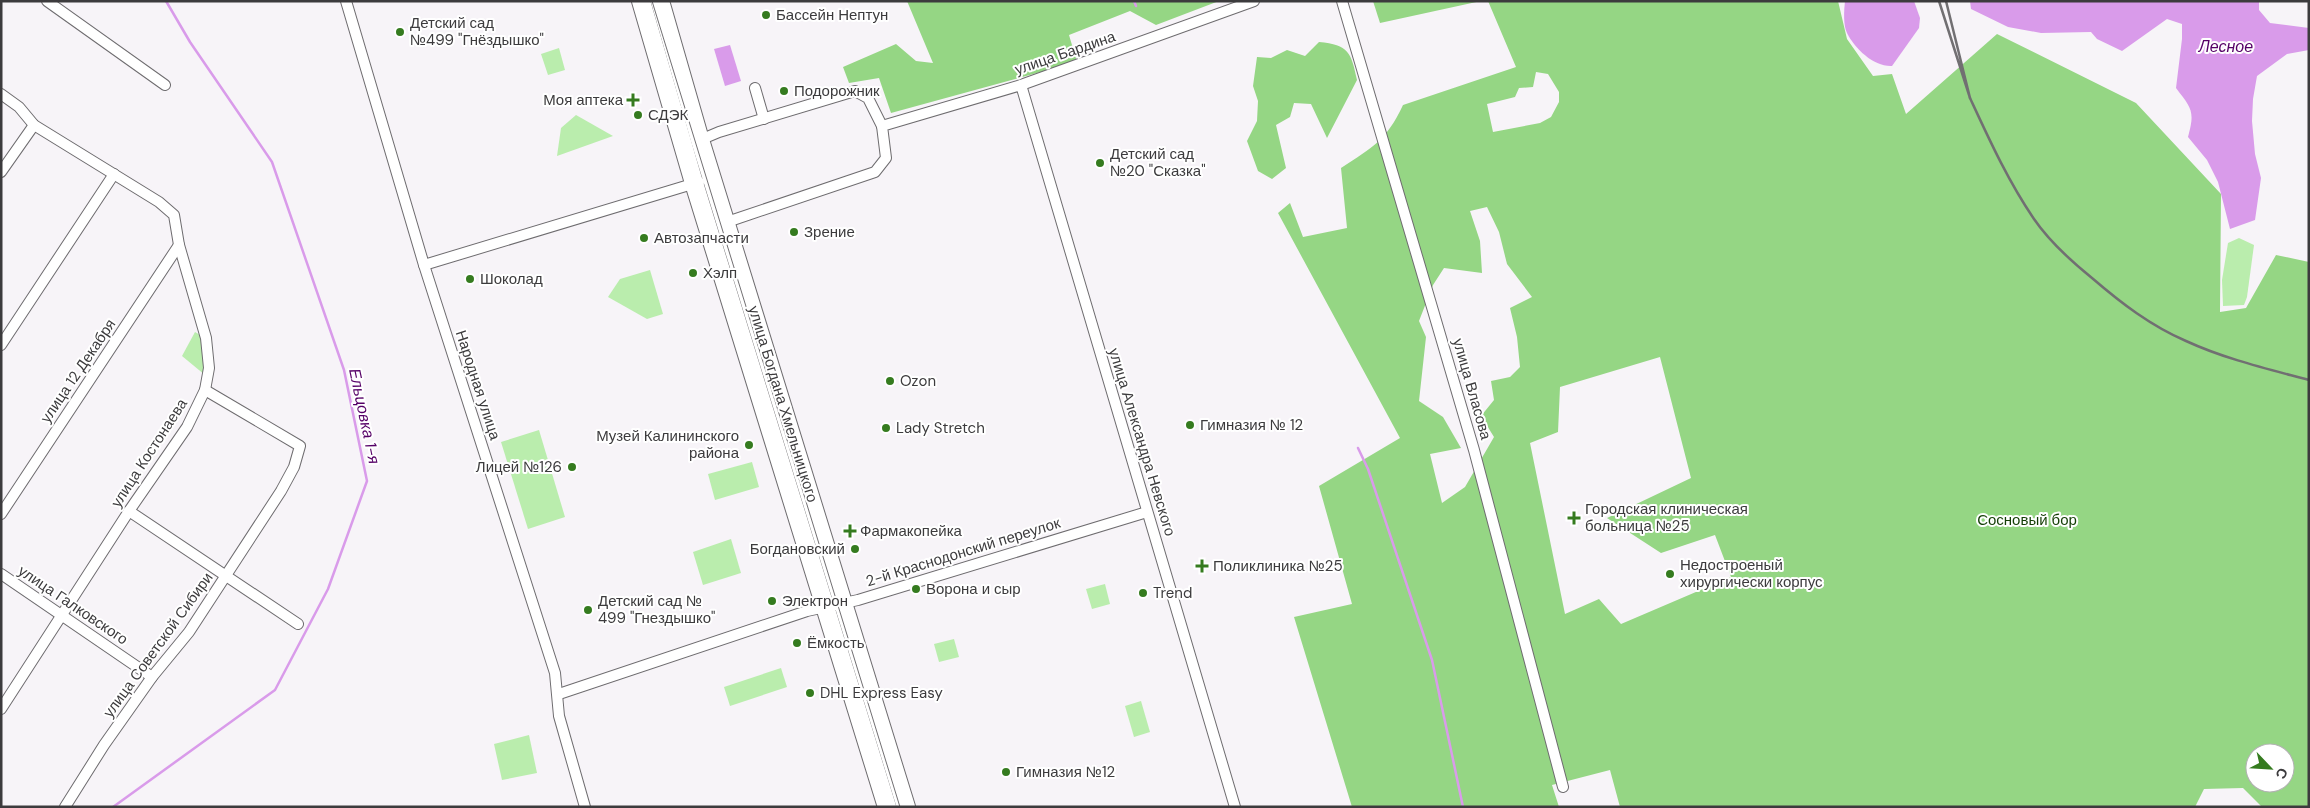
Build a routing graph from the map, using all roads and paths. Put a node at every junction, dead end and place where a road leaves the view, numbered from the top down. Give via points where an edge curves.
1 (46, 1) edge
2 (346, 1) edge
3 (640, 1) edge
4 (660, 1) edge
5 (1254, 1) edge
6 (1342, 1) edge
7 (164, 85) dead end
8 (1021, 85) junction
9 (755, 88) dead end
10 (1, 94) edge
11 (764, 119) junction
12 (34, 125) junction
13 (882, 126) junction
14 (700, 140) junction
15 (1, 172) edge
16 (114, 174) junction
17 (712, 178) junction
18 (694, 183) junction
19 (726, 222) junction
20 (180, 245) junction
21 (424, 265) junction
22 (1, 346) edge
23 (205, 390) junction
24 (129, 511) junction
25 (1147, 512) junction
26 (1, 514) edge
27 (1, 574) edge
28 (226, 576) junction
29 (844, 604) junction
30 (824, 608) junction
31 (63, 616) junction
32 (298, 624) dead end
33 (152, 677) junction
34 (558, 694) junction
35 (1, 709) edge
36 (1563, 787) dead end
37 (65, 807) edge
38 (585, 807) edge
39 (887, 807) edge
40 (906, 807) edge
41 (1235, 807) edge

1 - 7 street
2 - 21 street, Народная улица
3 - 18 highway, улица Богдана Хмельницкого
4 - 14 highway, улица Богдана Хмельницкого
5 - 8 street, улица Бардина
6 - 36 street, улица Власова via 1472,441
8 - 13 street, улица Бардина
8 - 25 street, улица Александра Невского
9 - 11 street
10 - 12 street, улица Костонаева via 19,107
11 - 13 street via 856,91 868,98
11 - 14 street
12 - 15 street
12 - 16 street, улица Костонаева
13 - 19 street via 886,158 875,172
14 - 17 highway, улица Богдана Хмельницкого
16 - 20 street, улица Костонаева via 174,215
16 - 22 street
17 - 18 street
17 - 19 highway, улица Богдана Хмельницкого
18 - 21 street
18 - 30 highway, улица Богдана Хмельницкого
19 - 29 highway, улица Богдана Хмельницкого
20 - 23 street, улица Костонаева via 206,338 209,368
20 - 26 street, улица 12 Декабря
21 - 34 street, Народная улица via 556,673
23 - 24 street, улица Костонаева via 187,427
23 - 28 street, улица Советской Сибири via 300,446 294,467 281,491
24 - 28 street
24 - 31 street, улица Костонаева
25 - 29 street, 2-й Краснодонский переулок
25 - 41 street, улица Александра Невского
27 - 31 street, улица Галковского
28 - 32 street
28 - 33 street, улица Советской Сибири via 189,632
29 - 30 street, 2-й Краснодонский переулок
29 - 40 highway, улица Богдана Хмельницкого
30 - 34 street, 2-й Краснодонский переулок via 684,650
30 - 39 highway, улица Богдана Хмельницкого
31 - 33 street, улица Галковского
31 - 35 street, улица Костонаева
33 - 37 street, улица Советской Сибири
34 - 38 street, Народная улица via 560,716

